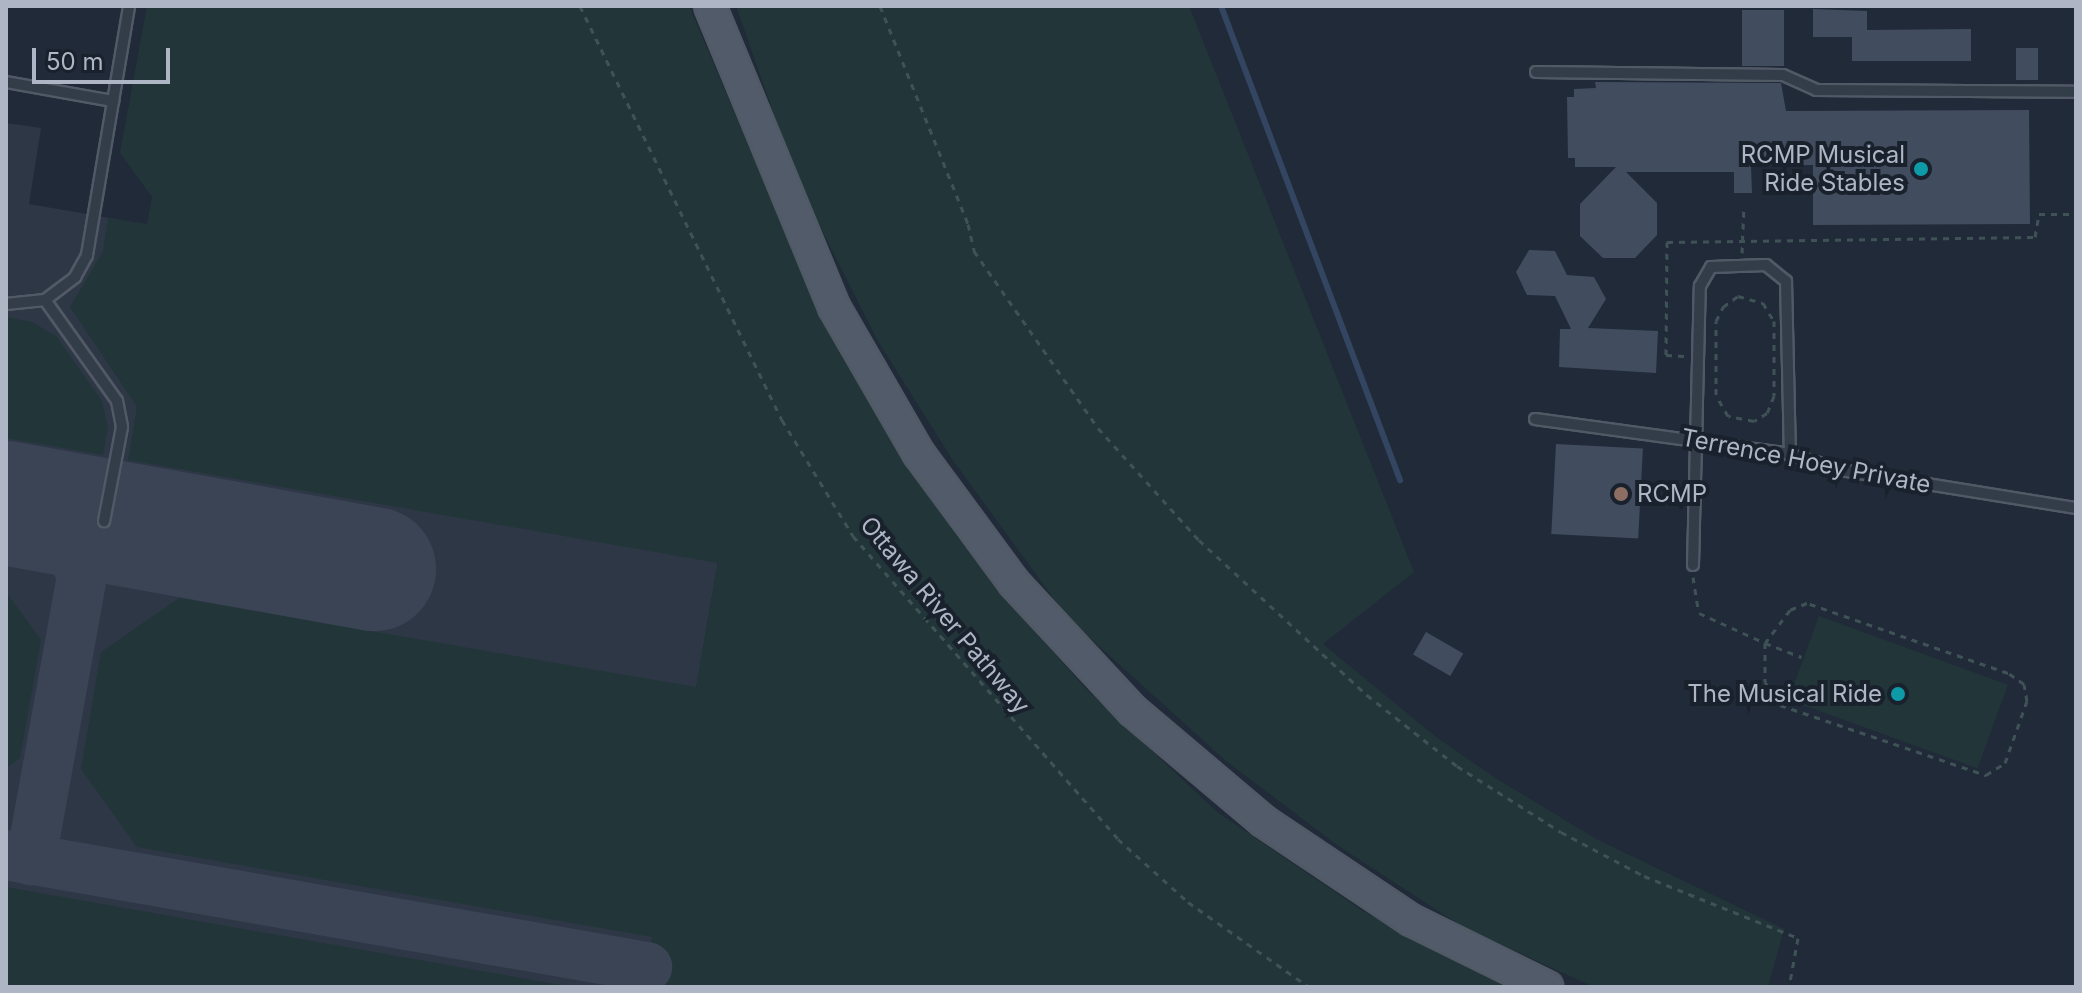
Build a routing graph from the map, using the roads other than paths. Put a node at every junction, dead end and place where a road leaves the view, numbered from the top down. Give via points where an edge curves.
1 (129, 6) edge
2 (710, 6) edge
3 (1536, 72) dead end
4 (6, 82) edge
5 (2076, 92) edge
6 (113, 101) junction
7 (45, 300) junction
8 (6, 304) edge
9 (1535, 419) dead end
10 (1697, 439) junction
11 (1790, 455) junction
12 (2076, 508) edge
13 (104, 521) dead end
14 (1693, 565) road end
15 (1547, 987) edge

1 - 6 lane
2 - 15 main road via 834,307 927,465 1014,583 1133,711 1273,828 1411,920
3 - 5 lane via 1783,75 1816,90
4 - 6 lane
6 - 7 lane via 87,255 75,277
7 - 8 lane
7 - 13 lane via 117,401 122,427
9 - 10 lane, Terrence Hoey Private
10 - 11 lane, Terrence Hoey Private
10 - 11 lane via 1702,278 1711,267 1772,267 1786,281
10 - 14 lane
11 - 12 lane, Terrence Hoey Private via 1847,471

